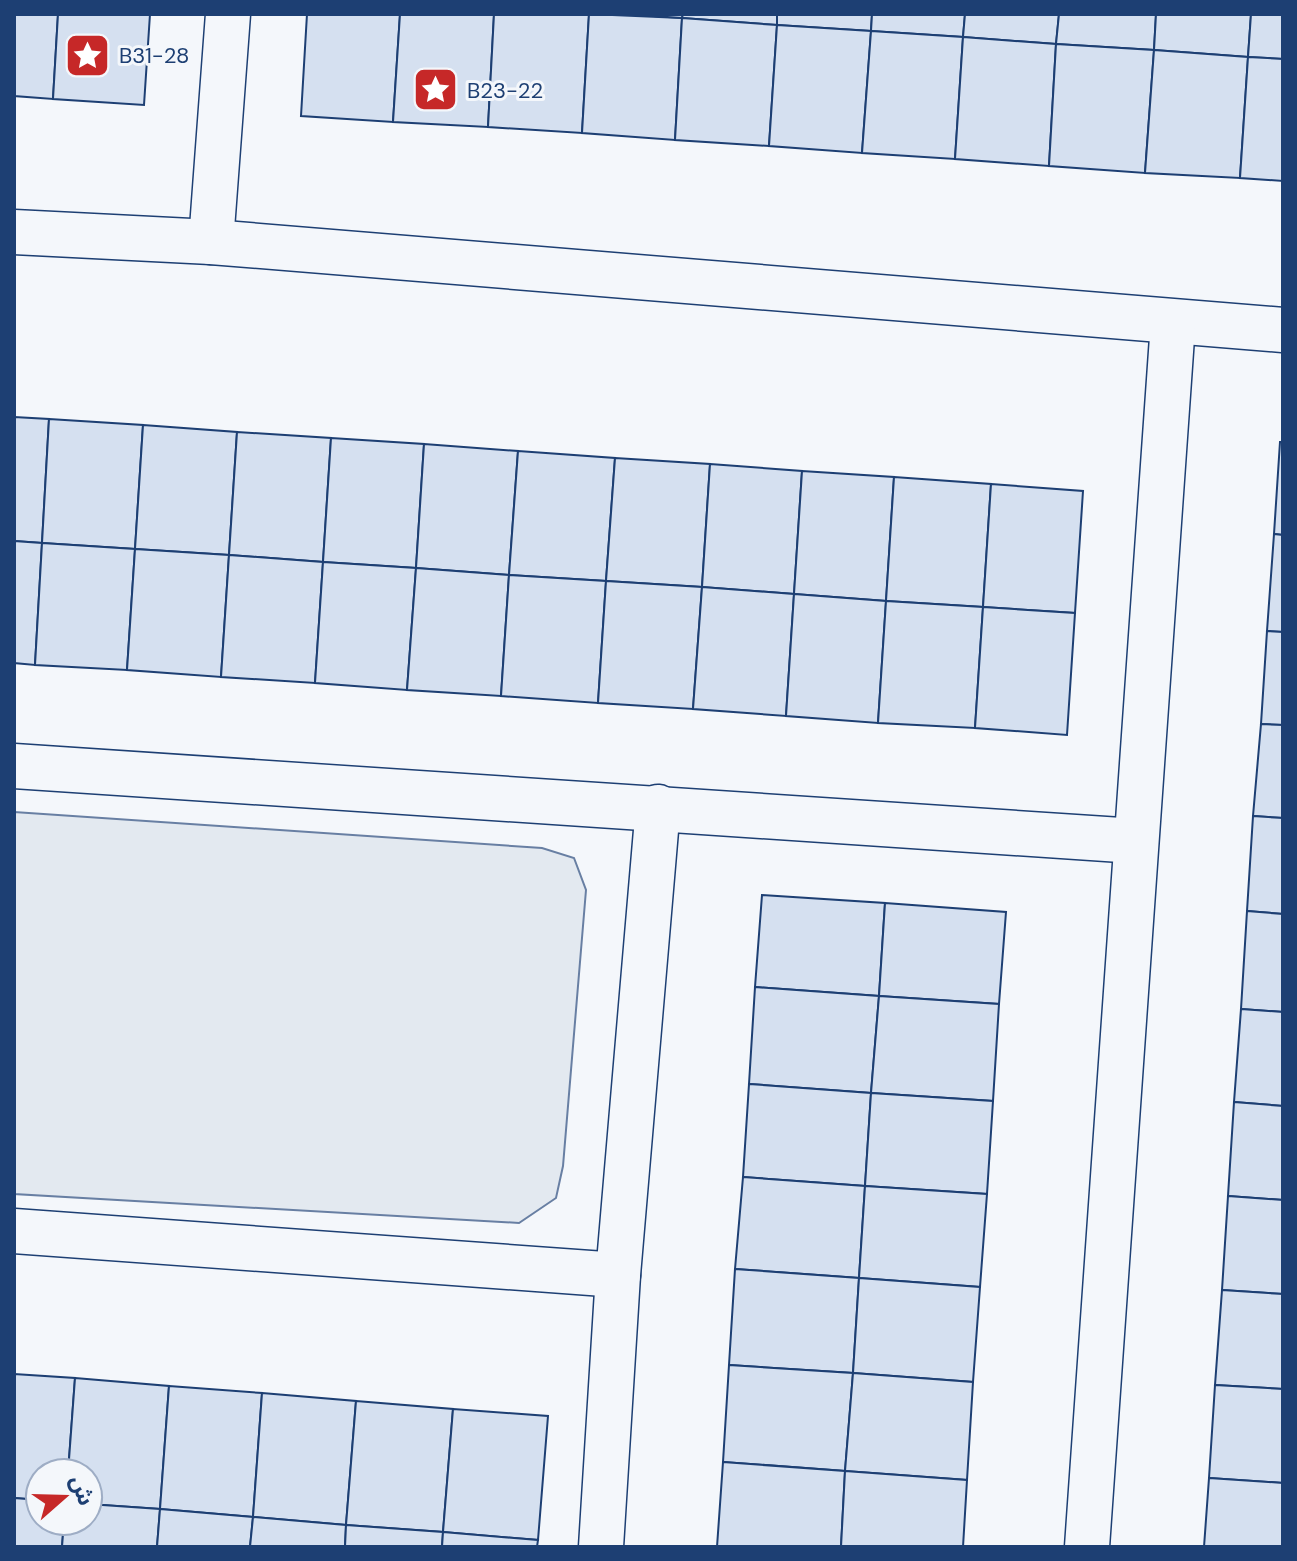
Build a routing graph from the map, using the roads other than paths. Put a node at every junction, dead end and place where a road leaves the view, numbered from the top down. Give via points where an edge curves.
1 (228, 14) edge
2 (14, 232) edge
3 (211, 242) junction
4 (1173, 323) junction
5 (1283, 330) edge
6 (14, 766) edge
7 (658, 807) junction
8 (1136, 841) junction
9 (14, 1231) edge
10 (618, 1275) junction
11 (601, 1547) edge
12 (1087, 1547) edge

1 - 3 street
2 - 3 street
3 - 4 street
4 - 5 street
4 - 8 street
6 - 7 street
7 - 8 street
7 - 10 street
8 - 12 street
9 - 10 street
10 - 11 street

